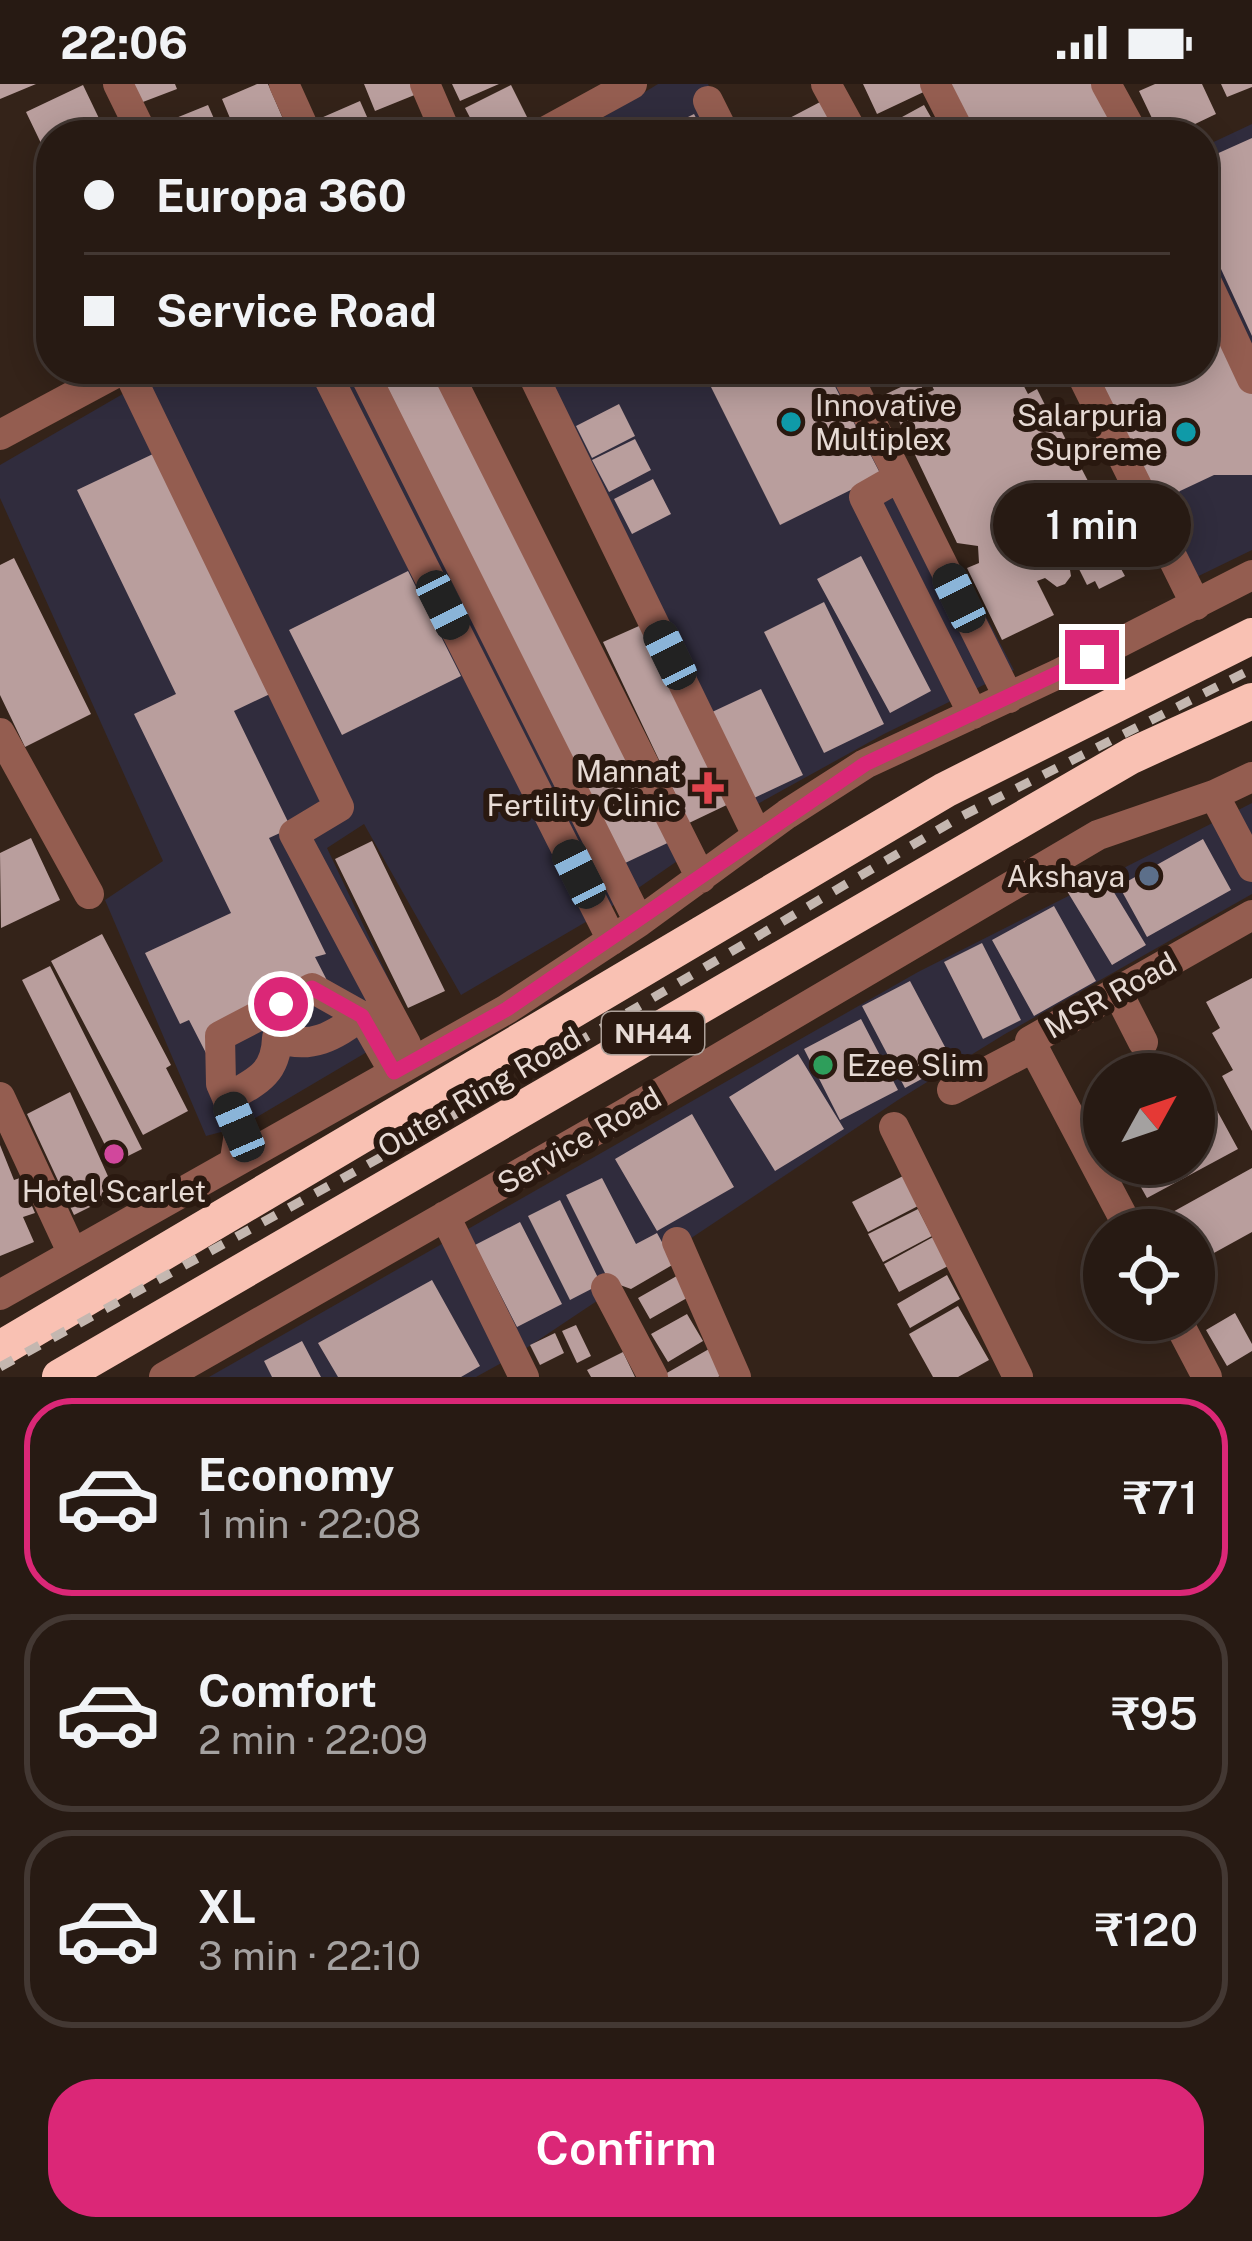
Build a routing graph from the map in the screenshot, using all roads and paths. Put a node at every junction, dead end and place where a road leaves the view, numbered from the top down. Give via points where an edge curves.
1 (118, 84) edge
2 (284, 84) edge
3 (425, 84) edge
4 (632, 84) edge
5 (826, 84) edge
6 (934, 84) edge
7 (1106, 84) edge
8 (708, 101) dead end
9 (135, 120) edge
10 (300, 120) edge
11 (441, 120) edge
12 (566, 120) edge
13 (718, 120) edge
14 (846, 120) edge
15 (953, 120) edge
16 (1126, 120) edge
17 (1218, 306) edge
18 (1252, 380) edge
19 (97, 384) edge
20 (132, 384) edge
21 (312, 384) edge
22 (331, 384) edge
23 (370, 384) edge
24 (454, 384) edge
25 (537, 384) edge
26 (852, 384) edge
27 (1086, 384) edge
28 (322, 404) dead end
29 (0, 435) edge
30 (899, 477) junction
31 (1252, 575) edge
32 (1196, 605) junction
33 (1252, 636) edge
34 (1009, 698) junction
35 (1252, 701) edge
36 (974, 714) junction
37 (0, 734) edge
38 (1252, 777) edge
39 (1214, 795) junction
40 (757, 835) junction
41 (1252, 867) edge
42 (701, 878) junction
43 (88, 893) dead end
44 (1252, 915) edge
45 (639, 922) junction
46 (612, 940) junction
47 (1118, 991) junction
48 (362, 1016) junction
49 (1143, 1042) dead end
50 (1034, 1047) junction
51 (400, 1058) junction
52 (952, 1090) dead end
53 (0, 1097) edge
54 (227, 1098) junction
55 (894, 1127) dead end
56 (236, 1160) junction
57 (1119, 1209) edge
58 (445, 1216) junction
59 (677, 1242) dead end
60 (72, 1252) junction
61 (607, 1288) dead end
62 (0, 1295) edge
63 (1189, 1341) edge
64 (0, 1349) edge
65 (60, 1377) edge
66 (164, 1377) edge
67 (524, 1377) edge
68 (653, 1377) edge
69 (736, 1377) edge
70 (1018, 1377) edge
71 (1208, 1377) edge

1 - 9 street
2 - 10 street
3 - 11 street
4 - 12 street
5 - 14 street
6 - 15 street
7 - 16 street
8 - 13 street
17 - 18 street
19 - 29 street
20 - 51 street via 339,807 294,834
21 - 28 street
22 - 46 street
23 - 45 street
24 - 42 street
25 - 40 street
26 - 30 street
27 - 32 street
30 - 34 street
30 - 36 street via 864,496
31 - 32 street
32 - 34 street
33 - 64 highway, Outer Ring Road / NH44 via 945,790
34 - 36 street
35 - 65 highway, Outer Ring Road / NH44 via 1131,756
36 - 40 street via 865,764
37 - 43 street
38 - 39 street, Service Road
39 - 41 street
39 - 58 street, Service Road via 1098,836
40 - 42 street
42 - 45 street
44 - 47 street, MSR Road
45 - 46 street
46 - 51 street via 507,1009
47 - 49 street
47 - 50 street, MSR Road via 1030,1041
48 - 51 street
48 - 54 street via 326,1040 277,1038 268,1075
48 - 54 street via 312,988 220,1036
50 - 52 street
50 - 57 street, MSR Road
51 - 56 street
53 - 60 street
54 - 56 street via 239,1127
55 - 70 street
56 - 60 street
58 - 66 street, Service Road
58 - 67 street
59 - 69 street
60 - 62 street
61 - 68 street
63 - 71 street

